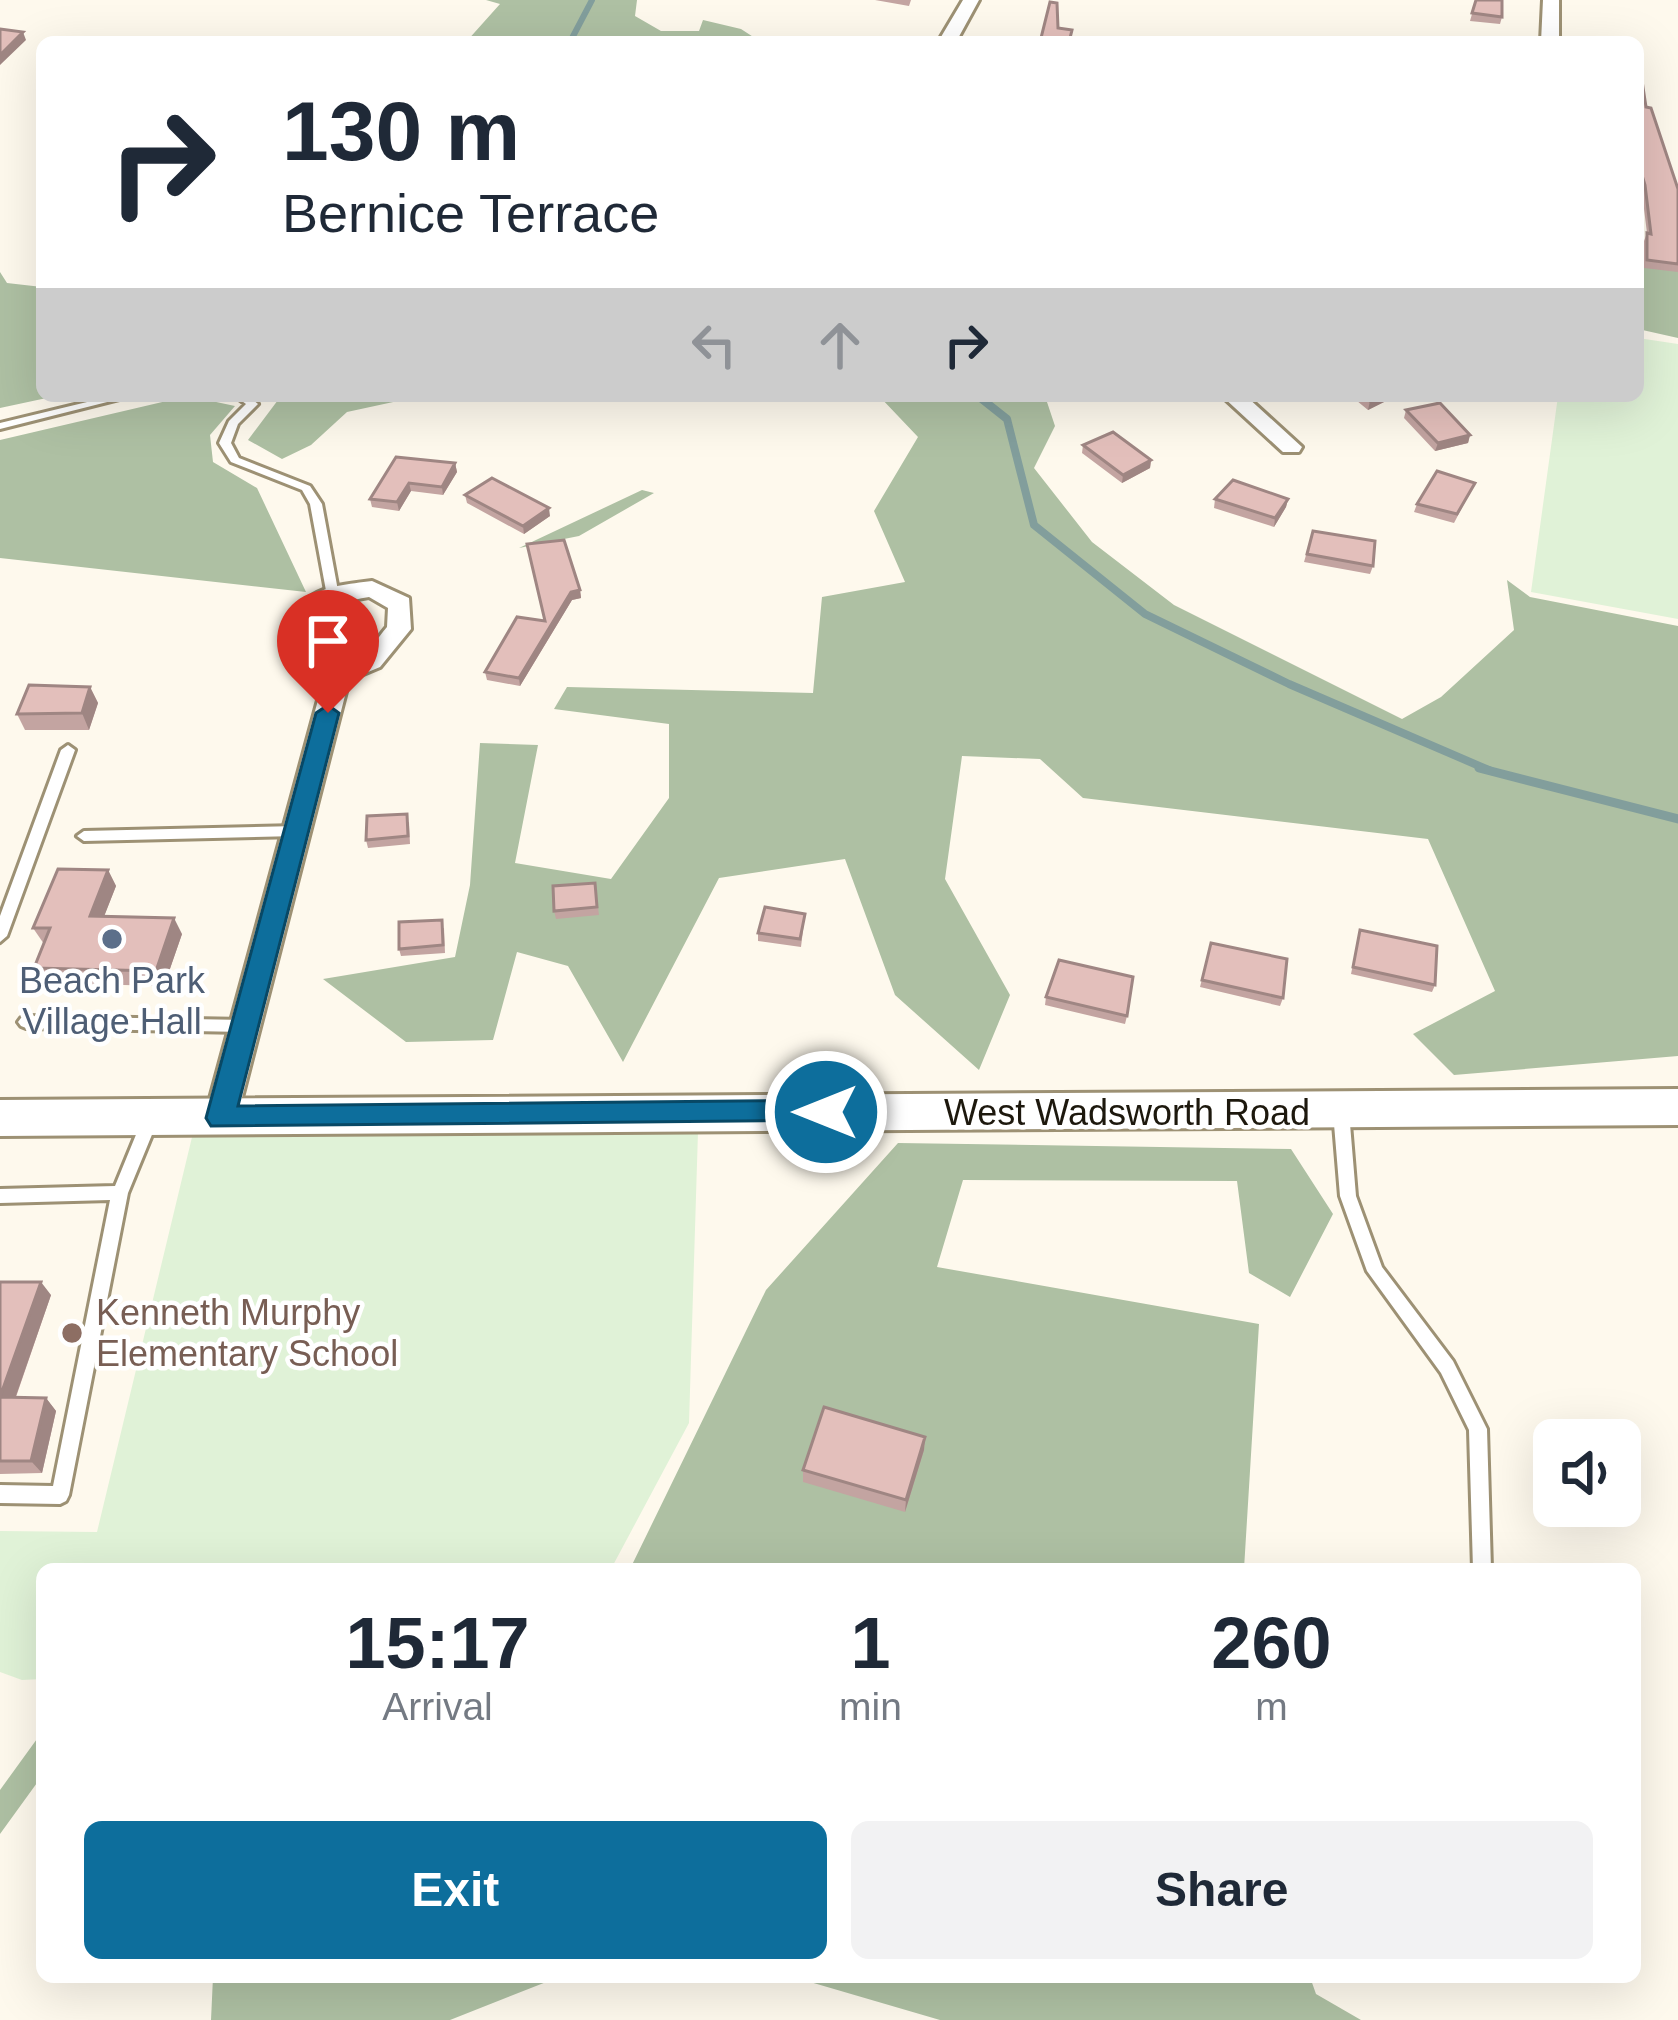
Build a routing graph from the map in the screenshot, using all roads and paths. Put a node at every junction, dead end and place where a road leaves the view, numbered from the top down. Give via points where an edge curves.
1 (971, 0) edge
2 (1551, 0) edge
3 (950, 36) edge
4 (1550, 36) edge
5 (101, 402) edge
6 (249, 402) edge
7 (1240, 402) edge
8 (0, 426) edge
9 (1291, 447) dead end
10 (333, 596) junction
11 (338, 674) junction
12 (68, 750) dead end
13 (297, 831) junction
14 (84, 836) dead end
15 (0, 936) edge
16 (26, 1022) dead end
17 (245, 1026) junction
18 (1678, 1107) edge
19 (1340, 1112) junction
20 (0, 1118) edge
21 (151, 1118) junction
22 (221, 1118) junction
23 (120, 1193) junction
24 (0, 1196) edge
25 (0, 1494) edge
26 (1482, 1563) edge

1 - 3 street
2 - 4 street
5 - 8 lane
6 - 10 lane via 225,443 235,460 306,488
7 - 9 street
10 - 11 street via 316,603 297,630 320,668
10 - 11 street via 372,590 390,595 403,615 378,655 357,672
11 - 13 street
12 - 15 lane
13 - 14 lane
13 - 17 street
16 - 17 lane
17 - 22 street
18 - 19 main road, West Wadsworth Road
19 - 22 main road, West Wadsworth Road
19 - 26 lane via 1348,1196 1375,1270 1447,1367 1478,1429
20 - 21 main road, West Wadsworth Road
21 - 22 main road, West Wadsworth Road
21 - 23 lane
23 - 24 lane
23 - 25 lane via 60,1495

